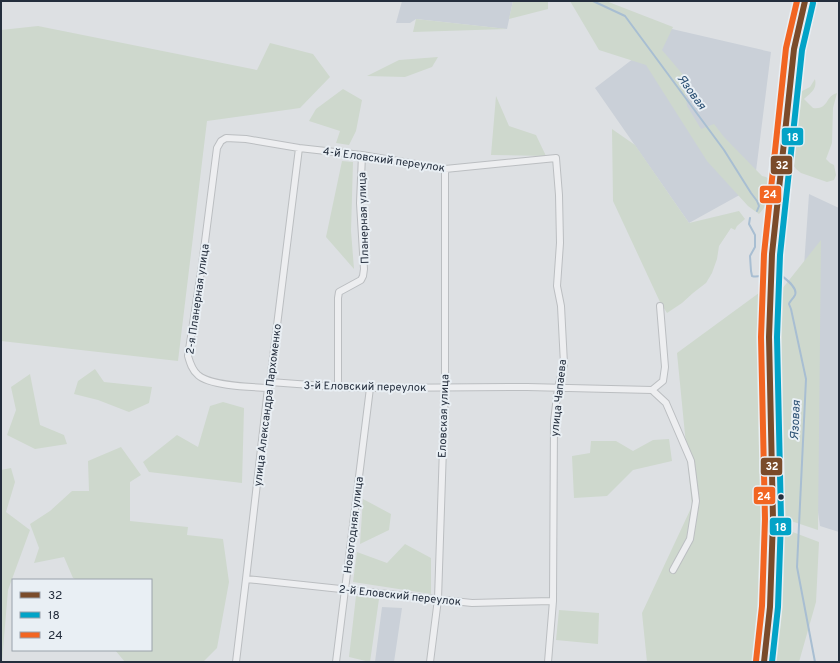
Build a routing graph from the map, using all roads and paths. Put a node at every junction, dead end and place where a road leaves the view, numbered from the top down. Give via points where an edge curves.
1 (805, 1) edge
2 (217, 148) joint
3 (299, 148) junction
4 (362, 155) junction
5 (556, 158) joint
6 (445, 169) junction
7 (660, 306) dead end
8 (269, 385) junction
9 (338, 387) junction
10 (445, 387) junction
11 (370, 388) junction
12 (558, 388) junction
13 (652, 390) junction
14 (673, 570) dead end
15 (246, 579) junction
16 (345, 589) junction
17 (438, 599) junction
18 (553, 600) junction
19 (236, 662) edge
20 (336, 662) edge
21 (430, 662) edge
22 (548, 662) edge
23 (764, 662) edge

1 - 23 main road via 794,50 772,254 769,345 773,519 770,607
2 - 3 street, 4-й Еловский переулок via 226,138
2 - 8 street, 2-я Планерная улица via 188,356 197,375 206,380 228,385
3 - 4 street, 4-й Еловский переулок
3 - 8 street, улица Александра Пархоменко
4 - 6 street, 4-й Еловский переулок
4 - 9 street, Планерная улица via 360,203 364,269 361,280 339,292
5 - 6 street, 4-й Еловский переулок
5 - 12 street, улица Чапаева via 560,243 557,286 561,306 564,364
6 - 10 street, Еловская улица
7 - 13 street via 665,367 663,381
8 - 9 street, 3-й Еловский переулок
8 - 15 street, улица Александра Пархоменко
9 - 11 street, 3-й Еловский переулок
10 - 11 street, 3-й Еловский переулок
10 - 12 street, 3-й Еловский переулок
10 - 17 street, Еловская улица
11 - 16 street, Новогодняя улица
12 - 13 street, 3-й Еловский переулок
12 - 18 street, улица Чапаева via 554,421
13 - 14 street via 666,403 691,461 696,501 690,539
15 - 16 street, 2-й Еловский переулок
15 - 19 street, улица Александра Пархоменко
16 - 17 street, 2-й Еловский переулок
16 - 20 street, Новогодняя улица
17 - 18 street, 2-й Еловский переулок via 472,603
17 - 21 street, Еловская улица
18 - 22 street, улица Чапаева

